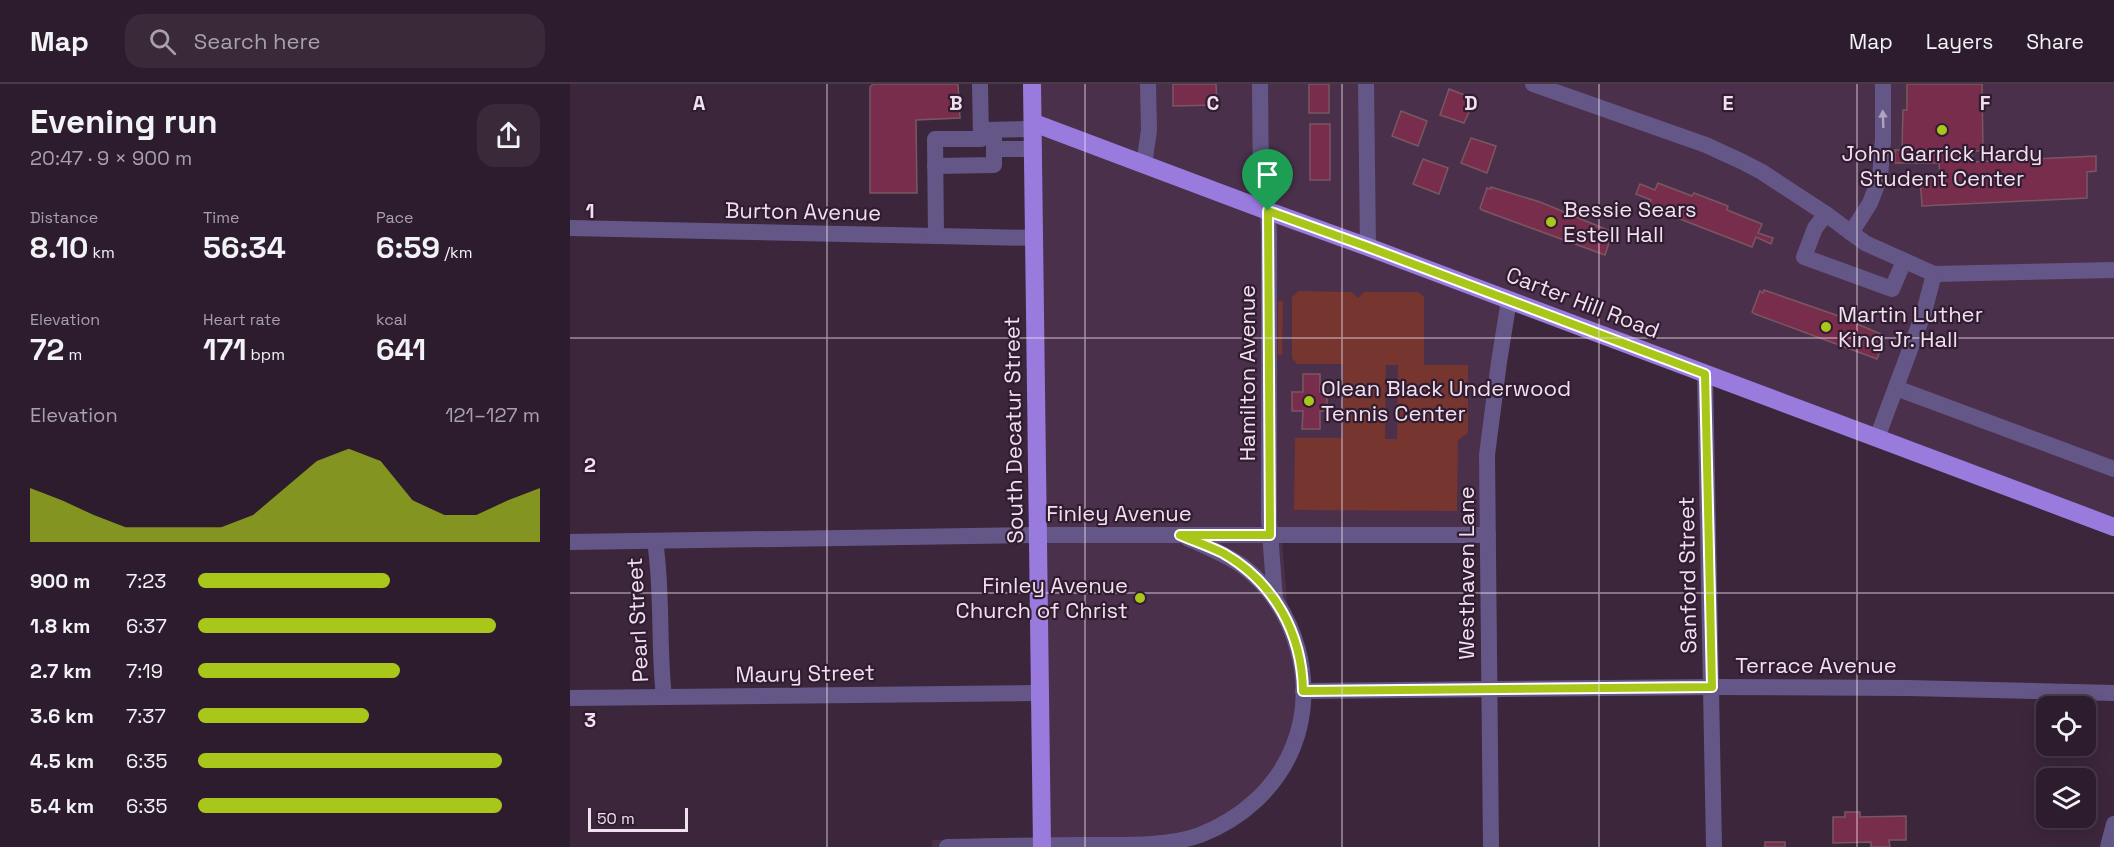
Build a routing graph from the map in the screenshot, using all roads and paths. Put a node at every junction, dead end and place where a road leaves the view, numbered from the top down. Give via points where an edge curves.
1 (980, 84) edge
2 (1032, 84) edge
3 (1148, 84) edge
4 (1260, 84) edge
5 (1366, 84) edge
6 (1533, 84) edge
7 (1883, 84) edge
8 (1034, 126) junction
9 (987, 130) junction
10 (994, 149) junction
11 (1034, 149) junction
12 (1144, 165) junction
13 (935, 166) junction
14 (1268, 211) junction
15 (1826, 214) junction
16 (570, 228) edge
17 (1851, 233) junction
18 (936, 236) junction
19 (1034, 238) junction
20 (1368, 247) junction
21 (1904, 261) junction
22 (2114, 270) edge
23 (1934, 274) junction
24 (1509, 300) junction
25 (1705, 374) junction
26 (1896, 388) junction
27 (1877, 438) junction
28 (2114, 470) edge
29 (2114, 527) edge
30 (1038, 535) junction
31 (1180, 535) junction
32 (1270, 535) junction
33 (1488, 535) junction
34 (655, 541) junction
35 (570, 542) edge
36 (1275, 599) junction
37 (1712, 687) junction
38 (1489, 689) junction
39 (1303, 691) junction
40 (1040, 693) junction
41 (2114, 693) edge
42 (664, 697) junction
43 (570, 698) edge
44 (2114, 824) edge
45 (1042, 846) edge
46 (947, 847) edge
47 (1491, 847) edge
48 (1714, 847) edge
49 (2108, 847) edge

1 - 9 street
2 - 8 main road, South Decatur Street
3 - 12 street via 1149,130
4 - 14 street, Hamilton Avenue via 1261,194
5 - 20 street
6 - 15 street via 1706,145 1762,172
17 -> 7 street via 1870,203 1880,177
8 - 9 street
8 - 11 main road, South Decatur Street
8 - 12 main road, Carter Hill Road
9 - 10 street
9 - 13 street via 981,139 935,140
10 - 11 street
10 - 13 street via 994,165
11 - 19 main road, South Decatur Street
12 - 14 main road, Carter Hill Road
13 - 18 street
14 - 20 main road, Carter Hill Road
14 - 32 street, Hamilton Avenue
15 - 17 street
15 - 21 street via 1815,228 1804,257 1892,289
16 - 18 street, Burton Avenue
17 - 21 street
18 - 19 street, Burton Avenue
19 - 30 main road, South Decatur Street
20 - 24 main road, Carter Hill Road
21 - 23 street
22 - 23 street
23 - 26 street
24 - 25 main road, Carter Hill Road
24 - 33 street, Westhaven Lane via 1487,455
25 - 27 main road, Carter Hill Road
25 - 37 street, Sanford Street
26 - 27 street
26 - 28 street
27 - 29 main road, Carter Hill Road
30 - 31 street, Finley Avenue
30 - 34 street, Finley Avenue
30 - 40 main road, South Decatur Street
31 - 32 street, Finley Avenue
31 - 36 street via 1244,567
32 - 33 street, Finley Avenue
32 - 36 street, Hamilton Avenue
33 - 38 street, Westhaven Lane
34 - 35 street, Finley Avenue
34 - 42 street, Pearl Street
36 - 39 street via 1298,646
37 - 38 street, Terrace Avenue
37 - 41 street, Terrace Avenue
37 - 48 street, Sanford Street
38 - 39 street, Terrace Avenue
38 - 47 street, Westhaven Lane
39 - 45 street via 1298,731 1286,762 1261,796 1231,821 1172,843
40 - 42 street, Maury Street
40 - 45 main road, South Decatur Street
42 - 43 street, Maury Street
44 - 49 street
45 - 46 street

